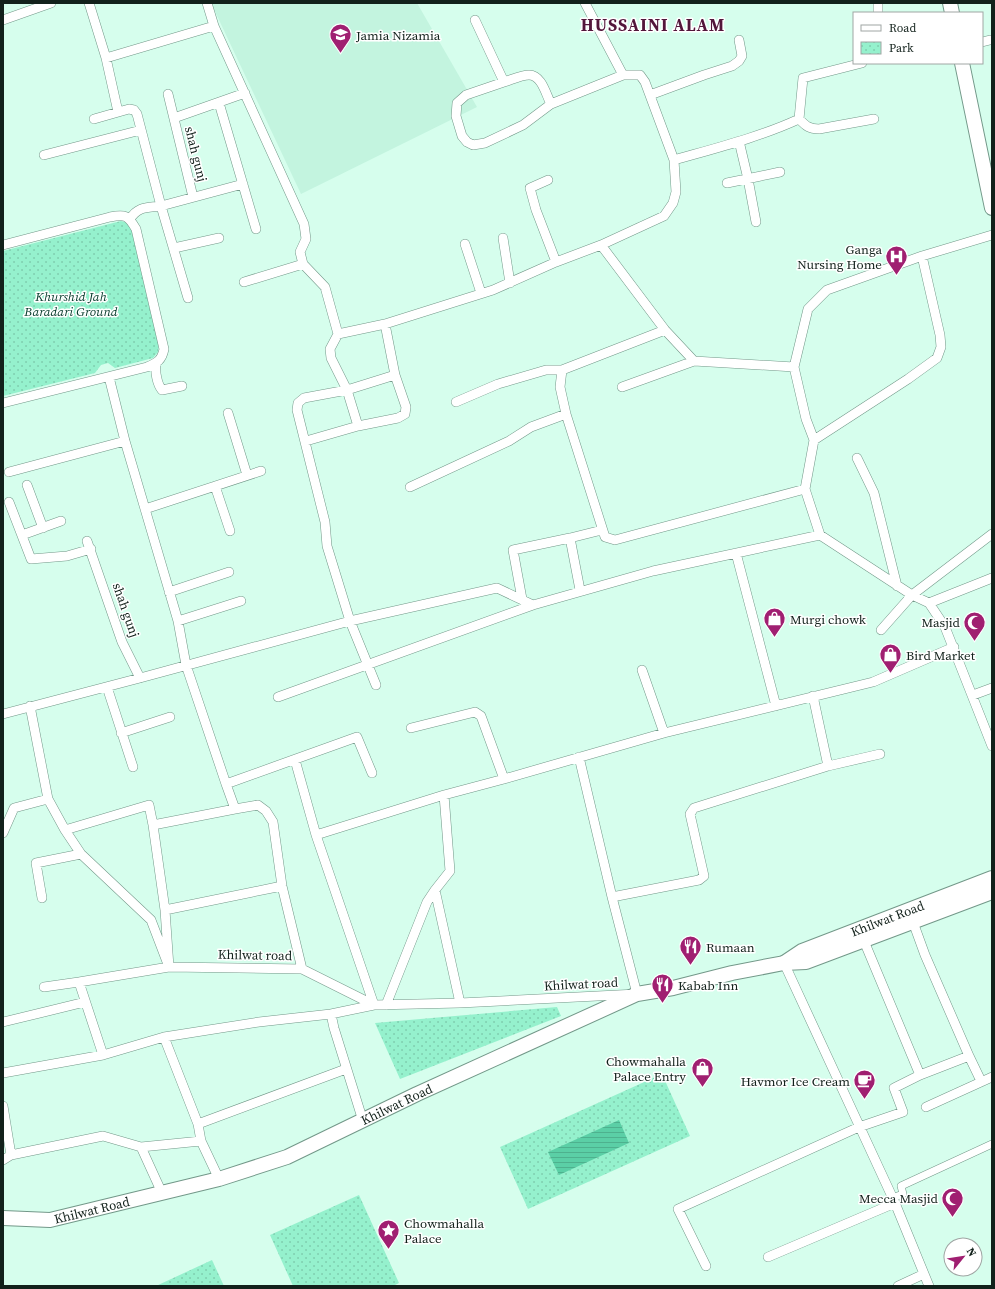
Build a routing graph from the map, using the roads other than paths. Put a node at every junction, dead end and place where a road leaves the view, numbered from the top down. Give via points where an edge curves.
1 (51, 3) edge
2 (89, 3) edge
3 (207, 3) edge
4 (585, 3) edge
5 (3, 20) edge
6 (475, 20) dead end
7 (214, 26) junction
8 (739, 40) dead end
9 (106, 58) junction
10 (858, 64) edge
11 (962, 64) edge
12 (623, 75) junction
13 (504, 82) junction
14 (245, 93) junction
15 (168, 94) dead end
16 (650, 95) junction
17 (219, 103) junction
18 (551, 104) junction
19 (118, 112) junction
20 (174, 118) junction
21 (94, 119) dead end
22 (799, 119) junction
23 (874, 120) dead end
24 (141, 130) junction
25 (739, 141) junction
26 (44, 155) dead end
27 (674, 160) junction
28 (988, 169) edge
29 (780, 172) dead end
30 (748, 179) junction
31 (548, 180) dead end
32 (727, 183) dead end
33 (243, 184) junction
34 (193, 197) junction
35 (161, 206) junction
36 (992, 208) edge
37 (130, 219) junction
38 (756, 222) dead end
39 (256, 230) dead end
40 (992, 235) edge
41 (219, 238) dead end
42 (503, 238) dead end
43 (465, 244) dead end
44 (3, 245) edge
45 (601, 245) junction
46 (174, 248) junction
47 (922, 256) junction
48 (556, 262) junction
49 (303, 264) junction
50 (244, 282) dead end
51 (510, 283) junction
52 (481, 293) junction
53 (188, 298) dead end
54 (385, 324) junction
55 (665, 330) junction
56 (338, 334) junction
57 (694, 361) junction
58 (156, 364) junction
59 (794, 367) junction
60 (562, 370) junction
61 (395, 375) junction
62 (109, 378) junction
63 (182, 386) dead end
64 (622, 387) dead end
65 (347, 390) junction
66 (456, 402) dead end
67 (3, 403) edge
68 (228, 413) dead end
69 (566, 414) junction
70 (358, 426) junction
71 (814, 440) junction
72 (125, 441) junction
73 (306, 441) junction
74 (857, 458) dead end
75 (261, 471) dead end
76 (9, 472) dead end
77 (247, 475) junction
78 (27, 485) dead end
79 (215, 486) junction
80 (410, 487) dead end
81 (805, 489) junction
82 (9, 502) dead end
83 (145, 509) junction
84 (61, 521) dead end
85 (43, 528) junction
86 (602, 530) junction
87 (230, 531) dead end
88 (992, 534) edge
89 (22, 535) junction
90 (820, 535) junction
91 (570, 538) junction
92 (736, 553) junction
93 (229, 572) dead end
94 (992, 578) edge
95 (897, 586) junction
96 (580, 590) junction
97 (169, 592) junction
98 (912, 595) junction
99 (522, 599) junction
100 (241, 601) dead end
101 (929, 603) junction
102 (533, 605) junction
103 (178, 621) junction
104 (350, 621) junction
105 (881, 630) dead end
106 (954, 647) junction
107 (367, 664) junction
108 (186, 665) junction
109 (642, 670) dead end
110 (140, 678) junction
111 (376, 685) dead end
112 (107, 687) junction
113 (992, 688) edge
114 (973, 695) junction
115 (813, 696) junction
116 (278, 698) dead end
117 (30, 706) junction
118 (776, 706) junction
119 (3, 714) edge
120 (170, 717) dead end
121 (411, 728) dead end
122 (121, 733) junction
123 (664, 733) junction
124 (992, 746) edge
125 (880, 754) dead end
126 (579, 757) junction
127 (295, 760) junction
128 (828, 766) junction
129 (133, 767) dead end
130 (372, 773) dead end
131 (504, 779) junction
132 (226, 784) junction
133 (444, 794) junction
134 (48, 799) junction
135 (235, 809) junction
136 (153, 825) junction
137 (65, 830) junction
138 (3, 833) edge
139 (316, 835) junction
140 (80, 854) junction
141 (992, 878) edge
142 (282, 886) junction
143 (435, 890) junction
144 (992, 892) edge
145 (612, 897) junction
146 (42, 898) dead end
147 (165, 910) junction
148 (913, 922) junction
149 (864, 941) junction
150 (784, 963) junction
151 (169, 967) junction
152 (302, 969) junction
153 (79, 982) junction
154 (44, 987) dead end
155 (637, 994) junction
156 (85, 1002) junction
157 (460, 1003) junction
158 (386, 1005) junction
159 (374, 1006) junction
160 (331, 1014) junction
161 (3, 1022) edge
162 (164, 1038) junction
163 (103, 1055) junction
164 (969, 1056) junction
165 (346, 1069) junction
166 (3, 1073) edge
167 (920, 1075) junction
168 (992, 1077) edge
169 (981, 1081) junction
170 (3, 1106) edge
171 (926, 1107) dead end
172 (363, 1121) junction
173 (198, 1124) junction
174 (860, 1127) junction
175 (201, 1141) junction
176 (992, 1144) edge
177 (141, 1147) junction
178 (7, 1158) edge
179 (219, 1179) junction
180 (162, 1193) junction
181 (894, 1200) junction
182 (3, 1218) edge
183 (768, 1257) dead end
184 (706, 1266) dead end
185 (924, 1274) junction
186 (898, 1286) edge
187 (929, 1286) edge

1 - 5 street
2 - 9 street
3 - 7 street
4 - 12 street
6 - 13 street
7 - 9 street
7 - 14 street
8 - 16 street via 742,56 732,66
9 - 19 street
10 - 22 street via 803,78
11 - 28 main road
12 - 16 street via 640,76
12 - 18 street
13 - 18 street via 529,75 535,77
13 - 18 street via 466,95 458,103 456,116 462,136 467,142 473,145 485,143 523,125
14 - 17 street, shah gunj
14 - 49 street via 304,224 306,239 300,252
15 - 20 street, shah gunj
16 - 27 street
17 - 20 street, shah gunj
17 - 33 street
19 - 21 street
19 - 24 street via 134,110
20 - 34 street, shah gunj
22 - 23 street via 813,129
22 - 25 street
24 - 26 street
24 - 35 street
25 - 27 street
25 - 30 street
27 - 45 street via 676,192 673,203 664,216
28 - 36 main road
29 - 30 street
30 - 32 street
30 - 38 street
31 - 48 street via 530,188
33 - 34 street
33 - 39 street
34 - 35 street
35 - 37 street via 140,209 134,212
35 - 46 street
37 - 44 street via 122,215 110,217
37 - 58 street via 136,229 164,349
40 - 47 street
41 - 46 street
42 - 51 street
43 - 52 street
45 - 48 street
45 - 55 street
46 - 53 street
47 - 59 street via 827,290 808,309
47 - 71 street via 940,335 941,347 937,358
48 - 51 street
49 - 50 street
49 - 56 street via 325,287
51 - 52 street
52 - 54 street
54 - 56 street
54 - 61 street
55 - 57 street
55 - 60 street
56 - 65 street via 330,348 331,358
57 - 59 street
57 - 64 street
58 - 62 street
58 - 63 street via 155,370 162,390
59 - 71 street via 806,419
60 - 66 street via 546,370 498,384
60 - 69 street via 560,387
61 - 65 street
61 - 70 street via 406,407 405,414 398,418
62 - 67 street
62 - 72 street
65 - 70 street
65 - 73 street via 304,398 298,403 297,410
68 - 77 street
69 - 80 street via 531,427 509,441
69 - 86 street
70 - 73 street
71 - 81 street
72 - 76 street
72 - 83 street
73 - 104 street via 325,522 327,546
74 - 95 street via 874,493
75 - 77 street
77 - 79 street
78 - 85 street
79 - 83 street
79 - 87 street
81 - 86 street via 615,540 605,537
81 - 90 street
82 - 89 street, shah gunj
83 - 97 street
84 - 85 street
85 - 89 street
86 - 91 street
88 - 98 street
89 - 110 street, shah gunj via 31,559 67,556 89,545 122,642
90 - 92 street
90 - 95 street
91 - 96 street
91 - 99 street via 512,550
92 - 96 street
92 - 118 street
93 - 97 street
94 - 101 street
95 - 98 street
96 - 102 street
97 - 103 street
98 - 101 street
98 - 105 street
99 - 102 street
99 - 104 street via 497,588
100 - 103 street
101 - 106 street via 945,627
102 - 107 street
103 - 108 street
104 - 107 street
104 - 108 street
106 - 114 street
106 - 115 street via 873,682
107 - 111 street
107 - 116 street
108 - 110 street
108 - 132 street
109 - 123 street
110 - 112 street
112 - 117 street
112 - 122 street
113 - 114 street
114 - 124 street
115 - 118 street
115 - 128 street
117 - 119 street
117 - 134 street
118 - 123 street
120 - 122 street
121 - 131 street via 478,713
122 - 129 street
123 - 126 street
125 - 128 street
126 - 131 street
126 - 145 street
127 - 130 street via 357,737
127 - 132 street
127 - 139 street
128 - 145 street via 694,808 690,814 704,876 702,879
131 - 133 street
132 - 135 street
133 - 139 street
133 - 143 street via 450,871
134 - 137 street
134 - 138 street via 14,808
135 - 136 street
135 - 142 street via 258,805 270,816
136 - 137 street via 149,805
136 - 147 street
137 - 140 street
139 - 159 street
140 - 146 street via 36,862
140 - 151 street via 151,920
141 - 150 main road, Khilwat Road via 802,951
142 - 147 street
142 - 152 street
143 - 157 street
143 - 158 street
144 - 148 main road, Khilwat Road
145 - 155 street
147 - 151 street
148 - 149 main road, Khilwat Road
148 - 164 street
149 - 150 main road, Khilwat Road via 806,962
149 - 167 street
150 - 155 main road, Khilwat Road
150 - 174 street
151 - 152 street, Khilwat road
151 - 153 street, Khilwat road
152 - 159 street, Khilwat road
153 - 154 street, Khilwat road
153 - 156 street
155 - 157 street, Khilwat road
155 - 172 main road, Khilwat Road
156 - 161 street
156 - 163 street
157 - 158 street, Khilwat road
158 - 159 street, Khilwat road
159 - 160 street
160 - 162 street via 259,1022
160 - 165 street
162 - 163 street
162 - 173 street
163 - 166 street
164 - 167 street
164 - 169 street
165 - 172 street
165 - 173 street
167 - 174 street via 894,1088 902,1112
168 - 169 street
169 - 171 street
170 - 178 street
172 - 179 main road, Khilwat Road via 287,1157
173 - 175 street
174 - 181 street
174 - 184 street via 678,1209
175 - 177 street
175 - 179 street
176 - 181 street via 901,1186 903,1194
177 - 178 street via 103,1136
177 - 180 street
179 - 180 main road, Khilwat Road
180 - 182 main road, Khilwat Road via 50,1220
181 - 183 street
181 - 185 street
185 - 186 street
185 - 187 street

